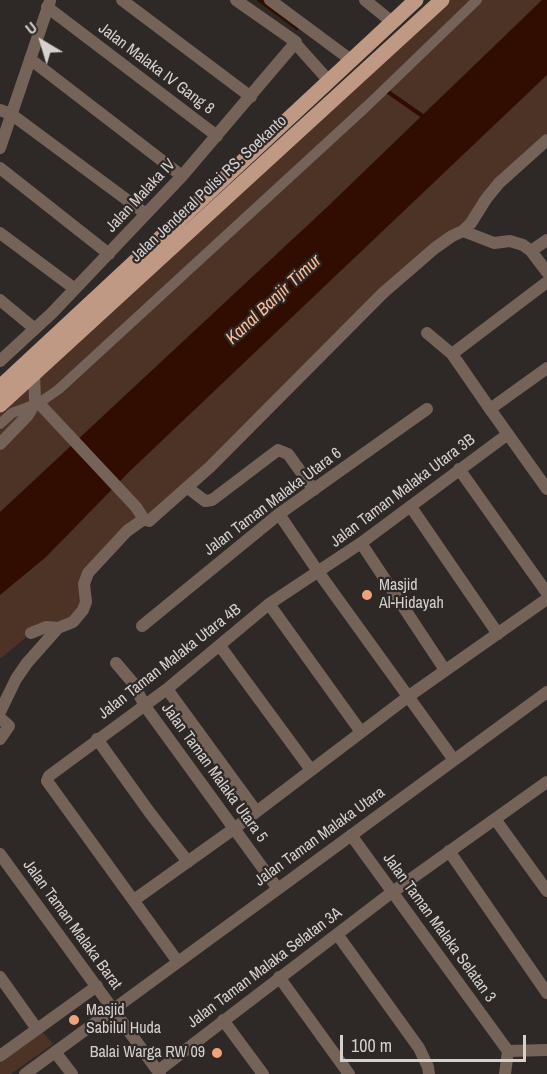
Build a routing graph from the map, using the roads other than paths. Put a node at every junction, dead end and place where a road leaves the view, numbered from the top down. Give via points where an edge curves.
1 (122, 0) edge
2 (236, 0) edge
3 (270, 0) edge
4 (364, 0) edge
5 (416, 0) edge
6 (442, 0) edge
7 (477, 0) edge
8 (49, 4) edge
9 (392, 22) junction
10 (295, 43) junction
11 (30, 59) junction
12 (351, 60) junction
13 (328, 81) junction
14 (251, 97) junction
15 (6, 112) edge
16 (217, 136) junction
17 (547, 140) edge
18 (0, 148) edge
19 (0, 168) edge
20 (182, 176) junction
21 (146, 214) junction
22 (463, 231) junction
23 (0, 233) edge
24 (547, 240) edge
25 (531, 251) junction
26 (109, 254) junction
27 (547, 272) edge
28 (547, 282) edge
29 (75, 289) junction
30 (0, 300) edge
31 (35, 328) junction
32 (427, 333) dead end
33 (452, 354) junction
34 (0, 361) edge
35 (34, 374) junction
36 (545, 374) edge
37 (6, 391) edge
38 (36, 402) junction
39 (0, 405) edge
40 (427, 409) dead end
41 (490, 409) junction
42 (0, 424) edge
43 (508, 434) junction
44 (0, 444) edge
45 (459, 469) junction
46 (188, 488) junction
47 (547, 489) edge
48 (314, 490) junction
49 (411, 507) junction
50 (279, 514) junction
51 (144, 519) junction
52 (362, 543) junction
53 (318, 573) junction
54 (547, 593) edge
55 (547, 599) edge
56 (269, 604) junction
57 (142, 626) dead end
58 (58, 628) junction
59 (31, 633) dead end
60 (498, 634) junction
61 (220, 646) junction
62 (116, 663) dead end
63 (445, 670) junction
64 (167, 689) junction
65 (547, 692) edge
66 (409, 696) junction
67 (145, 706) junction
68 (0, 712) edge
69 (0, 718) edge
70 (361, 732) junction
71 (97, 739) junction
72 (0, 740) edge
73 (454, 760) junction
74 (311, 770) junction
75 (547, 784) edge
76 (256, 811) junction
77 (495, 819) junction
78 (235, 828) junction
79 (351, 835) junction
80 (449, 851) junction
81 (0, 854) edge
82 (188, 862) junction
83 (278, 889) junction
84 (393, 891) junction
85 (547, 891) edge
86 (134, 900) junction
87 (337, 934) junction
88 (178, 962) junction
89 (0, 977) edge
90 (279, 977) junction
91 (97, 986) junction
92 (547, 993) edge
93 (114, 1009) junction
94 (223, 1020) junction
95 (37, 1029) junction
96 (547, 1050) edge
97 (508, 1051) junction
98 (55, 1052) junction
99 (0, 1056) edge
100 (159, 1072) edge
101 (25, 1074) edge
102 (72, 1074) edge
103 (263, 1074) edge
104 (349, 1074) edge
105 (429, 1074) edge
106 (505, 1074) edge

1 - 14 street
2 - 10 street via 294,38
3 - 12 street
4 - 9 street
5 - 9 main road, Jalan Jenderal Polisi RS. Soekanto
6 - 35 main road, Jalan Jenderal Polisi RS. Soekanto
7 - 38 street via 67,382
8 - 11 street
8 - 16 street, Jalan Malaka IV Gang 8
9 - 12 main road, Jalan Jenderal Polisi RS. Soekanto
10 - 13 street
10 - 14 street, Jalan Malaka IV
11 - 15 street
11 - 20 street
12 - 13 main road, Jalan Jenderal Polisi RS. Soekanto
13 - 37 main road, Jalan Jenderal Polisi RS. Soekanto
14 - 16 street, Jalan Malaka IV
15 - 18 street
15 - 21 street
16 - 20 street, Jalan Malaka IV
17 - 22 street via 499,183
19 - 26 street
20 - 21 street, Jalan Malaka IV
21 - 26 street, Jalan Malaka IV
22 - 25 street via 494,243 523,245
22 - 46 street via 435,248 383,293
23 - 29 street
24 - 25 street
25 - 27 street
26 - 29 street, Jalan Malaka IV
28 - 33 street
29 - 31 street, Jalan Malaka IV
30 - 31 street
31 - 34 street, Jalan Malaka IV
32 - 33 street
33 - 41 street
35 - 37 main road, Jalan Jenderal Polisi RS. Soekanto
35 - 38 street
36 - 41 street
37 - 38 street
37 - 39 main road, Jalan Jenderal Polisi RS. Soekanto
38 - 42 street via 12,413
38 - 44 street
38 - 51 street
40 - 48 street, Jalan Taman Malaka Utara 6
41 - 43 street
43 - 45 street, Jalan Taman Malaka Utara 3B
43 - 47 street
45 - 49 street, Jalan Taman Malaka Utara 3B
45 - 54 street
46 - 48 street via 205,501 212,500 278,450 288,454
46 - 51 street via 153,519
48 - 50 street, Jalan Taman Malaka Utara 6
49 - 52 street, Jalan Taman Malaka Utara 3B
49 - 60 street
50 - 53 street
50 - 57 street, Jalan Taman Malaka Utara 6
51 - 58 street via 127,531 88,573 83,610 73,622
52 - 53 street, Jalan Taman Malaka Utara 3B
52 - 63 street
53 - 56 street, Jalan Taman Malaka Utara 4B
53 - 66 street
55 - 60 street
56 - 61 street, Jalan Taman Malaka Utara 4B
56 - 70 street
58 - 59 street via 46,627
58 - 68 street via 27,663
60 - 63 street
61 - 64 street, Jalan Taman Malaka Utara 4B
61 - 74 street
62 - 67 street, Jalan Taman Malaka Utara 5
63 - 66 street
64 - 67 street, Jalan Taman Malaka Utara 4B
64 - 76 street
65 - 73 street, Jalan Taman Malaka Utara
66 - 70 street
66 - 73 street
67 - 71 street, Jalan Taman Malaka Utara 4B
67 - 78 street, Jalan Taman Malaka Utara 5
69 - 72 street via 9,726
70 - 74 street
71 - 82 street
71 - 86 street, Jalan Taman Malaka Utara 4B via 51,773 47,781
73 - 79 street, Jalan Taman Malaka Utara
74 - 76 street
75 - 77 street, Jalan Taman Malaka Selatan 3A
76 - 78 street
77 - 80 street, Jalan Taman Malaka Selatan 3A
77 - 85 street
78 - 82 street
78 - 83 street, Jalan Taman Malaka Utara 5
79 - 83 street, Jalan Taman Malaka Utara
79 - 84 street, Jalan Taman Malaka Selatan 3
80 - 84 street, Jalan Taman Malaka Selatan 3A
80 - 92 street
81 - 91 street, Jalan Taman Malaka Barat
82 - 86 street
83 - 88 street, Jalan Taman Malaka Utara
84 - 87 street, Jalan Taman Malaka Selatan 3A
84 - 97 street, Jalan Taman Malaka Selatan 3
86 - 88 street
87 - 90 street, Jalan Taman Malaka Selatan 3A
87 - 105 street via 419,1048
88 - 93 street, Jalan Taman Malaka Utara
89 - 95 street
90 - 94 street, Jalan Taman Malaka Selatan 3A
90 - 104 street
91 - 93 street, Jalan Taman Malaka Barat
91 - 95 street
93 - 98 street, Jalan Taman Malaka Utara
93 - 100 street, Jalan Taman Malaka Barat
94 - 100 street, Jalan Taman Malaka Selatan 3A
94 - 103 street
95 - 99 street
96 - 97 street
97 - 106 street
98 - 101 street, Jalan Taman Malaka Utara
98 - 102 street

